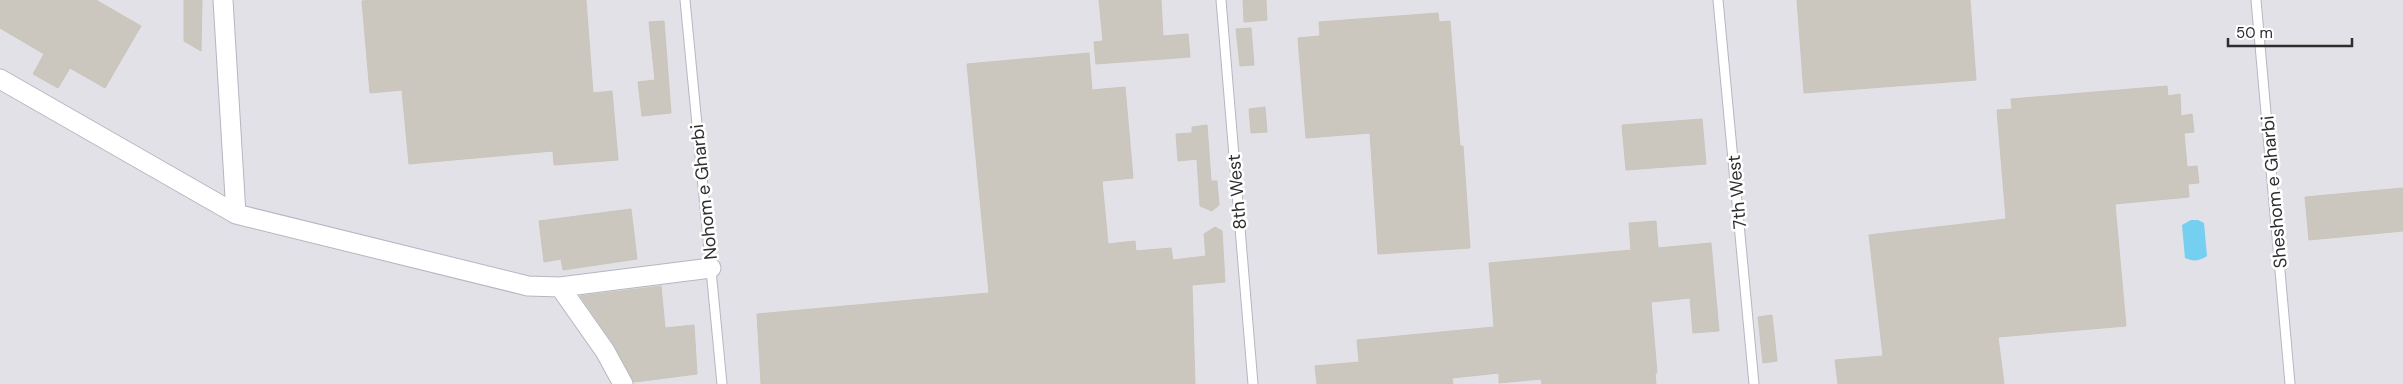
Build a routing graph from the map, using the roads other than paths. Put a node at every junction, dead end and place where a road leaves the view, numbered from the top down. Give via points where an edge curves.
1 (223, 0) edge
2 (685, 0) edge
3 (1221, 0) edge
4 (1718, 0) edge
5 (2256, 0) edge
6 (0, 79) edge
7 (236, 214) junction
8 (711, 268) junction
9 (560, 287) junction
10 (624, 384) edge
11 (722, 384) edge
12 (1253, 384) edge
13 (1754, 384) edge
14 (2290, 384) edge

1 - 7 street
2 - 8 lane, Nohom e Gharbi
3 - 12 lane, 8th West
4 - 13 lane, 7th West
5 - 14 lane, Sheshom e Gharbi
6 - 7 street
7 - 9 street via 528,286
8 - 9 street
8 - 11 lane, Nohom e Gharbi
9 - 10 street

